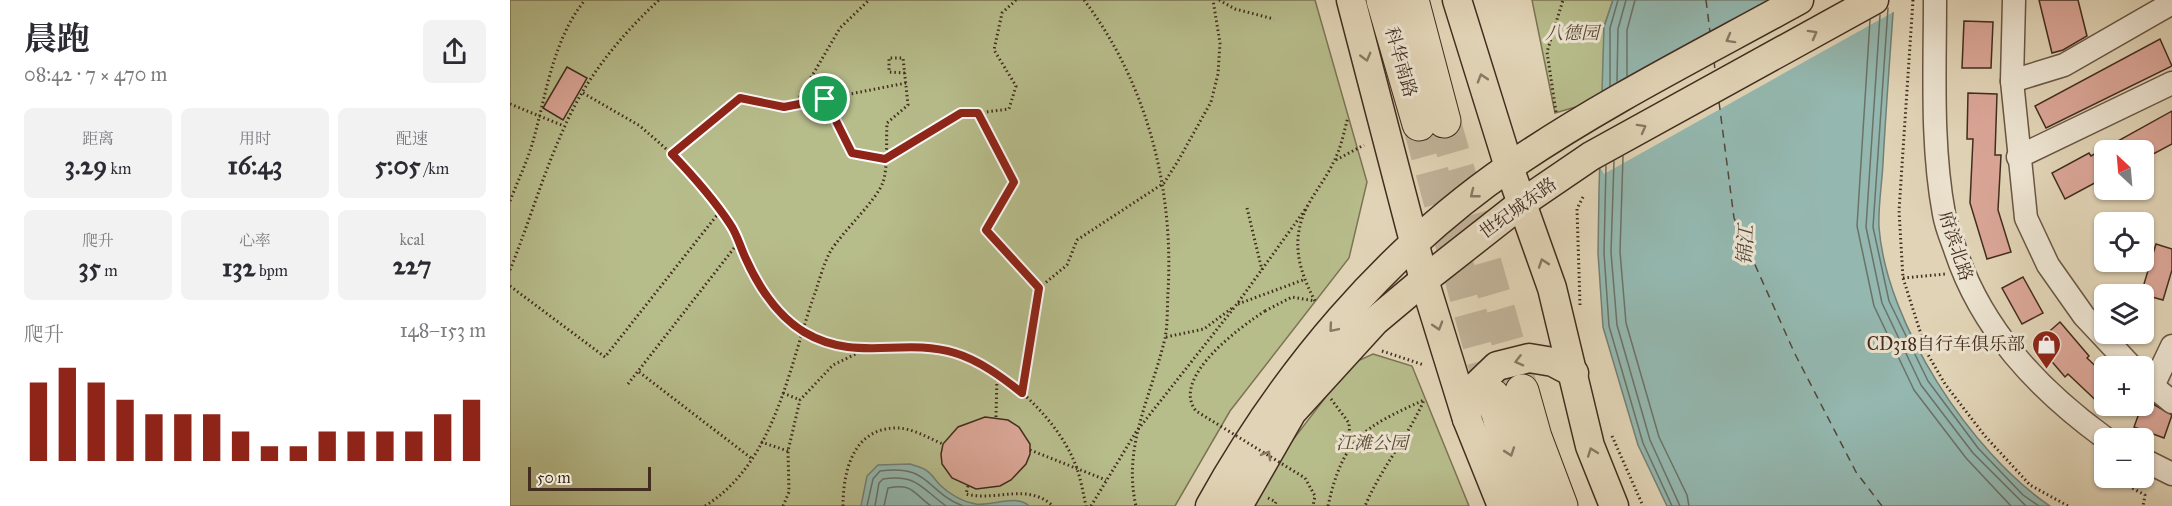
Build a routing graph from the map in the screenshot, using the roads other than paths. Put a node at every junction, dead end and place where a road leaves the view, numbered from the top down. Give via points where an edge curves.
1 (1351, 0) edge
2 (1383, 0) edge
3 (1412, 0) edge
4 (1457, 0) edge
5 (1799, 0) edge
6 (1875, 0) edge
7 (1935, 0) edge
8 (2014, 0) edge
9 (2172, 3) edge
10 (2012, 81) junction
11 (2172, 83) edge
12 (2018, 157) junction
13 (1509, 167) junction
14 (1522, 203) junction
15 (1413, 243) junction
16 (1424, 280) junction
17 (2172, 346) edge
18 (2122, 356) edge
19 (1574, 373) junction
20 (2154, 374) edge
21 (2154, 388) edge
22 (2172, 402) edge
23 (1467, 419) junction
24 (2094, 430) edge
25 (2154, 465) edge
26 (2172, 474) edge
27 (1210, 506) edge
28 (1238, 506) edge
29 (1502, 506) edge
30 (1532, 506) edge
31 (1561, 506) edge
32 (1614, 506) edge

1 -> 15 main road
2 - 3 highway, 科华南路 via 1432,123
13 -> 4 main road
5 -> 13 main road, 世纪城东路 via 1566,121
14 -> 6 main road, 世纪城东路 via 1591,156
7 - 24 street, 府滨北路 via 1934,123 1944,215 1963,273 1994,330 2029,373 2067,411
8 - 10 street
9 - 10 street via 2064,65
10 - 12 street
11 - 12 street
12 - 18 street via 2026,218 2048,265 2084,316
13 - 14 main road
13 -> 15 main road, 世纪城东路
14 - 16 main road, 世纪城东路
19 -> 14 main road
15 - 16 main road
15 -> 27 main road, 世纪城东路 via 1348,310 1279,394
16 -> 23 main road
28 -> 16 main road, 世纪城东路 via 1292,412 1375,321
17 - 20 street
19 -> 23 main road via 1552,362 1529,358 1497,366 1471,391
32 -> 19 main road via 1590,446
21 - 22 street
23 - 29 main road
25 - 26 street
31 -> 30 highway via 1535,437 1508,394 1512,459

